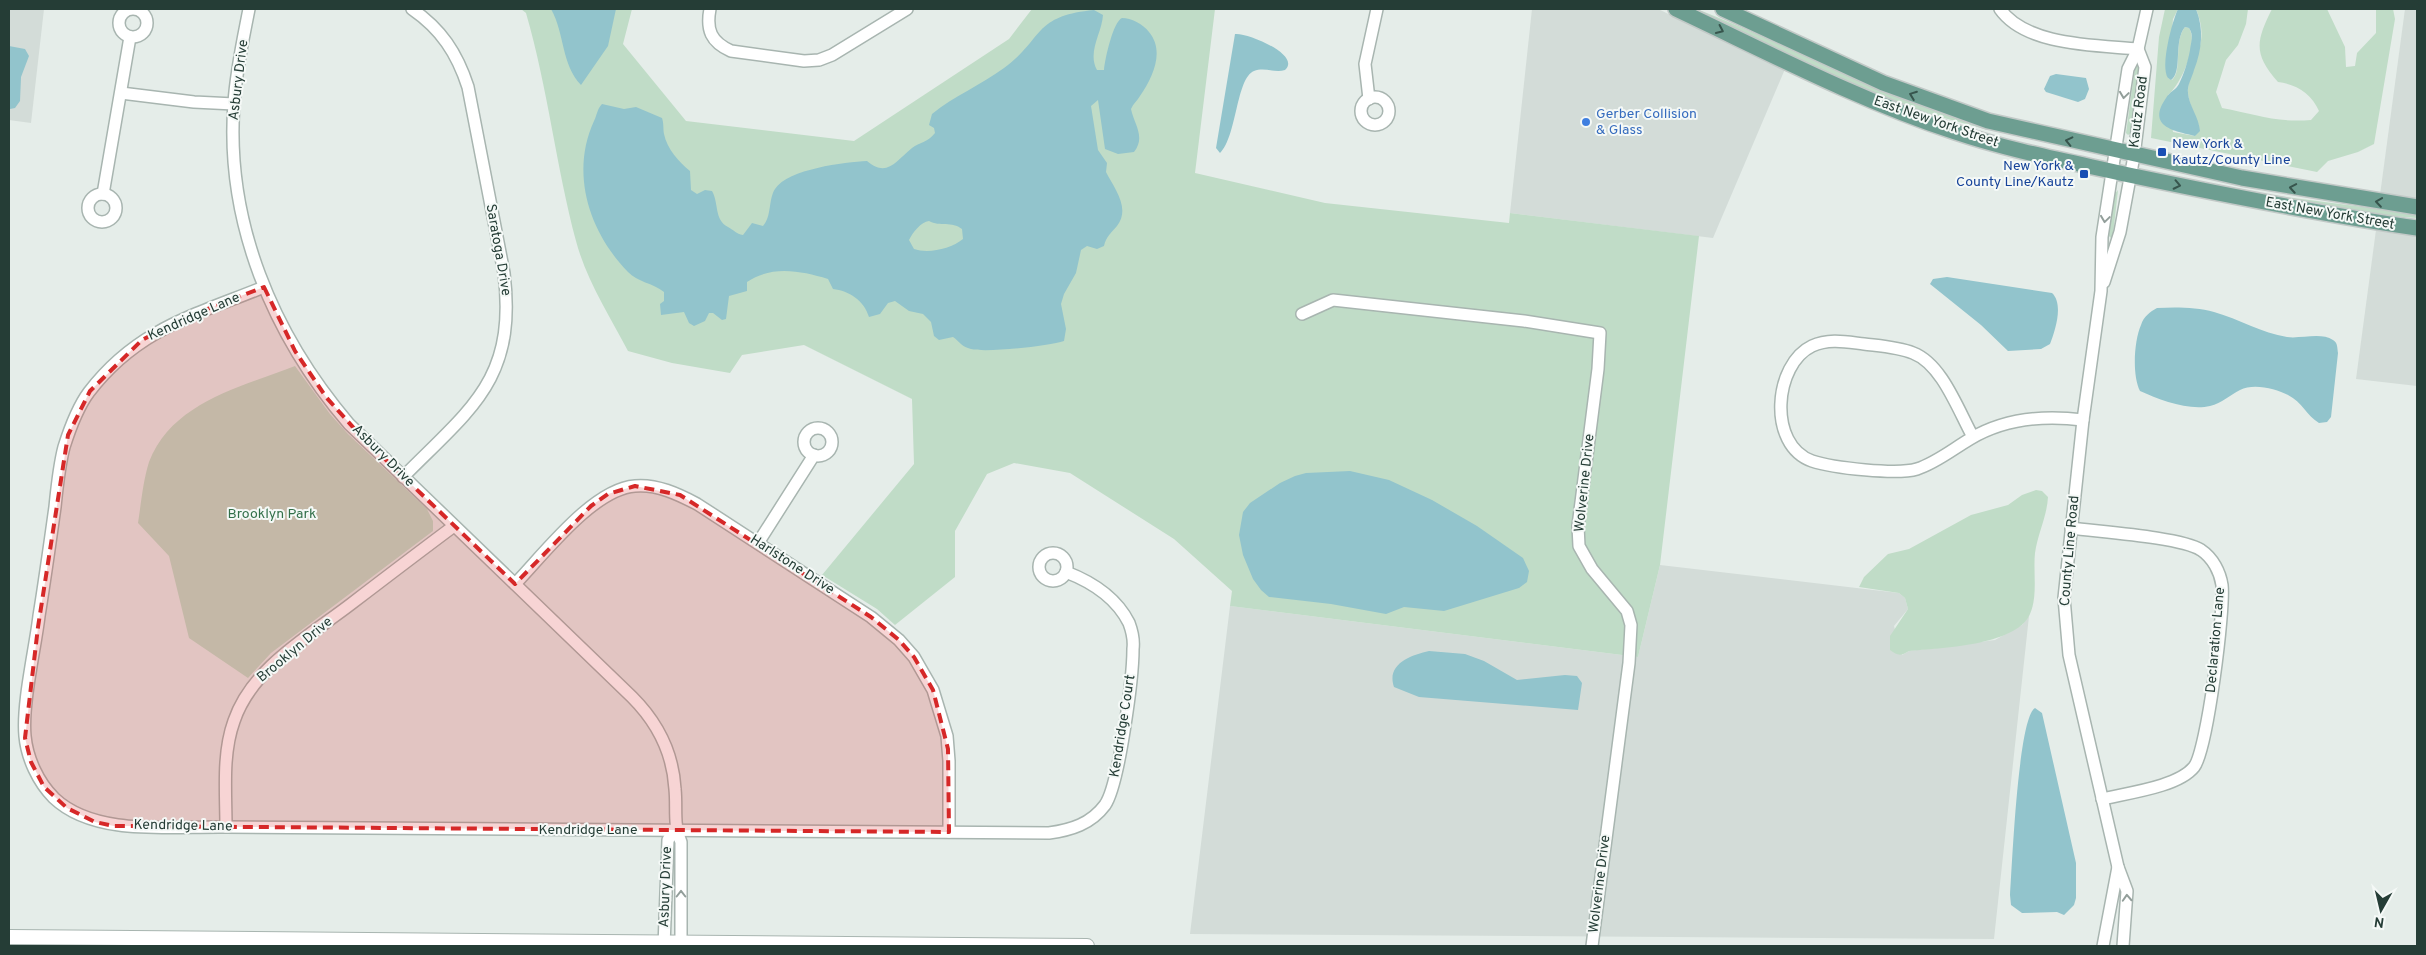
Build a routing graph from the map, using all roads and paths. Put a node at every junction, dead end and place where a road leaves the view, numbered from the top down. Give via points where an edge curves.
1 (249, 9) edge
2 (412, 9) edge
3 (710, 9) edge
4 (908, 9) edge
5 (1373, 9) edge
6 (1676, 9) edge
7 (1723, 9) edge
8 (2000, 9) edge
9 (2147, 9) edge
10 (130, 37) dead end
11 (2138, 49) junction
12 (121, 93) junction
13 (1369, 99) dead end
14 (234, 104) junction
15 (2116, 152) junction
16 (2134, 156) junction
17 (2112, 171) junction
18 (2130, 175) junction
19 (103, 194) dead end
20 (2417, 207) edge
21 (2417, 228) edge
22 (264, 287) junction
23 (2101, 291) junction
24 (1302, 314) dead end
25 (2083, 420) junction
26 (1973, 437) junction
27 (814, 455) dead end
28 (403, 477) junction
29 (454, 526) junction
30 (2071, 528) junction
31 (758, 543) junction
32 (1066, 572) dead end
33 (515, 584) junction
34 (2102, 799) junction
35 (226, 827) junction
36 (676, 830) junction
37 (949, 832) junction
38 (2118, 867) junction
39 (9, 936) edge
40 (160, 942) edge
41 (664, 944) edge
42 (681, 944) edge
43 (1087, 946) edge
44 (1592, 946) edge
45 (2103, 946) edge
46 (2123, 946) edge

1 - 14 street, Asbury Drive
2 - 28 street, Saratoga Drive via 446,38 468,86 507,303 501,357 487,387
3 - 4 street via 708,29 720,46 731,51 804,61 832,55
5 - 13 street via 1365,64
6 -> 17 main road, East New York Street via 1910,116 1993,143
15 -> 7 main road, East New York Street via 2020,130 1944,107 1874,79
8 - 11 street via 2016,25 2048,39
9 - 11 street, Kautz Road
10 - 12 street
11 -> 15 street, Kautz Road via 2128,69
11 - 16 street, Kautz Road via 2144,67
12 - 14 street
12 - 19 street
14 - 22 street, Asbury Drive via 234,154 240,203 248,243
15 - 16 main road, East New York Street
15 - 17 street, Kautz Road
16 - 18 street, Kautz Road
20 -> 16 main road, East New York Street via 2275,185
17 - 18 main road, East New York Street
17 -> 23 street, County Line Road via 2102,236
18 -> 21 main road, East New York Street via 2278,206
18 - 23 street, County Line Road via 2120,232
22 - 28 street, Asbury Drive via 296,351 326,397
22 - 35 street, Kendridge Lane via 179,320 142,340 110,369 79,407 62,459 26,716 28,751 37,773 54,798 80,816 114,826
23 - 25 street, County Line Road
24 - 44 street, Wolverine Drive via 1332,300 1524,321 1600,334 1578,526 1579,546 1592,569 1627,611 1631,625
25 - 26 street via 2046,417 2020,420
25 - 30 street, County Line Road
26 - 26 street via 1926,466 1915,469 1886,471 1812,461 1793,447 1782,425 1788,371 1805,349 1828,341 1912,352 1924,358 1939,374
27 - 31 street
28 - 29 street, Asbury Drive
29 - 33 street, Asbury Drive
29 - 35 street, Brooklyn Drive via 285,654 253,685 236,714 227,747
30 - 34 street, County Line Road via 2064,598 2069,655
30 - 34 street, Declaration Lane via 2190,545 2209,557 2216,566 2222,586 2204,744 2194,767 2173,782
31 - 33 street, Harlstone Drive via 680,495 652,486 635,486 608,494 591,506
31 - 37 street, Harlstone Drive via 883,625 914,657 933,690 947,736
32 - 37 street, Kendridge Court via 1089,582 1113,601 1124,613 1132,637 1133,658 1117,771 1106,803 1093,818 1062,831
33 - 36 street, Asbury Drive via 652,719 672,766
34 - 38 street, County Line Road
35 - 36 street, Kendridge Lane
36 - 37 street, Kendridge Lane
36 - 41 street, Asbury Drive via 668,840
42 -> 36 street, Asbury Drive via 681,842
38 - 45 street, County Line Road
46 -> 38 street, County Line Road via 2127,891
39 - 40 street
40 - 41 street
41 - 42 street
42 - 43 street

